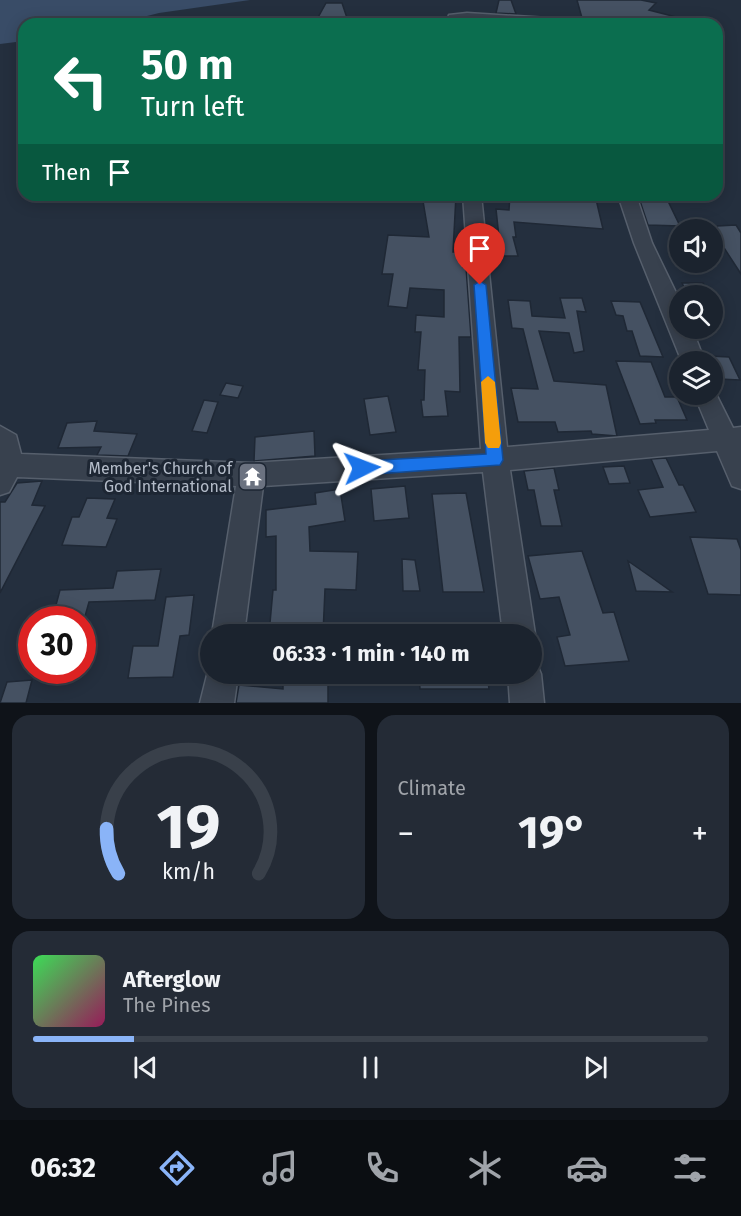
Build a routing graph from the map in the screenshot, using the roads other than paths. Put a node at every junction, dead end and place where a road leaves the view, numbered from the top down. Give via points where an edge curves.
1 (453, 18) edge
2 (496, 18) edge
3 (473, 201) edge
4 (629, 201) edge
5 (669, 302) edge
6 (712, 405) edge
7 (0, 437) edge
8 (732, 440) edge
9 (495, 460) junction
10 (5, 474) edge
11 (251, 475) junction
12 (741, 477) edge
13 (229, 624) edge
14 (518, 624) edge
15 (221, 684) edge
16 (525, 684) edge
17 (218, 703) edge
18 (527, 703) edge

1 - 2 street
3 - 9 street
4 - 5 street
6 - 8 street
7 - 10 street via 7,443
8 - 9 street
8 - 12 street
9 - 11 street
9 - 14 street
10 - 11 street
11 - 13 street
15 - 17 street
16 - 18 street

